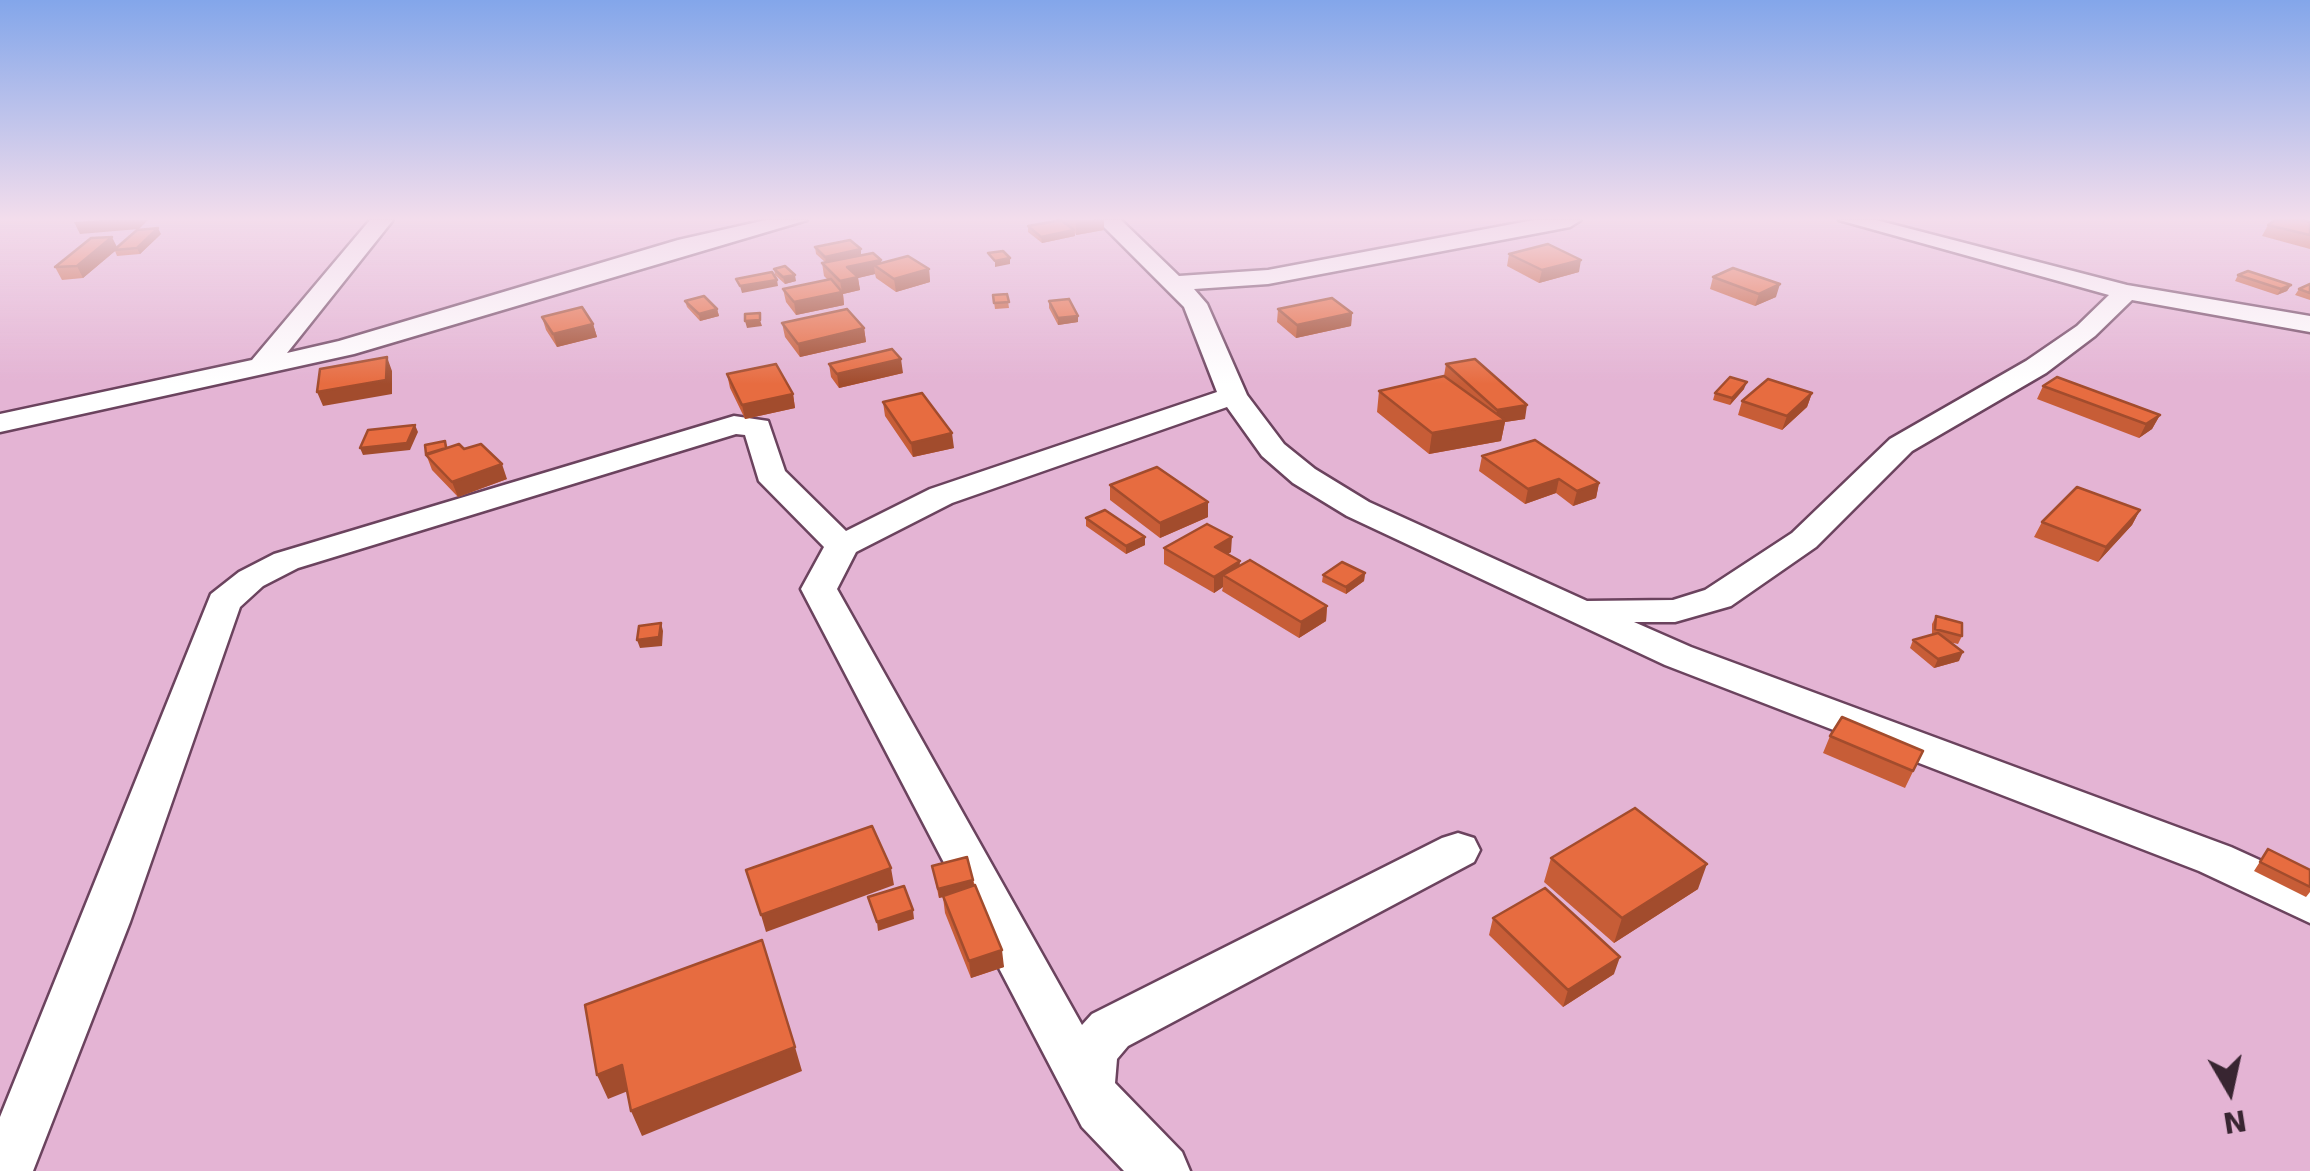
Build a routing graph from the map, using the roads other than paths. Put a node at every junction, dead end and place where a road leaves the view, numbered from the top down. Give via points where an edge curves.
1 (337, 275) edge
2 (588, 275) edge
3 (1166, 275) edge
4 (1280, 275) edge
5 (2059, 275) edge
6 (1176, 283) junction
7 (2126, 292) junction
8 (2310, 324) edge
9 (261, 367) junction
10 (1233, 396) junction
11 (0, 423) edge
12 (842, 546) junction
13 (1574, 609) junction
14 (1458, 850) dead end
15 (2310, 904) edge
16 (1088, 1086) junction
17 (5, 1171) edge
18 (1162, 1171) edge

1 - 9 street
2 - 9 street
3 - 6 street
4 - 6 street
5 - 7 street
6 - 10 street via 1194,304
7 - 8 street
7 - 13 street via 2036,366 1901,445 1804,540 1718,598 1674,612 1637,634 1631,612
9 - 11 street
10 - 12 street via 941,496
10 - 13 street via 1273,450 1304,476 1358,509
12 - 16 street via 819,589
12 - 17 street via 770,474 758,428 734,425 286,561 250,579 224,602
13 - 15 street via 1869,731 2215,858
14 - 16 street via 1110,1030 1092,1051
16 - 18 street

